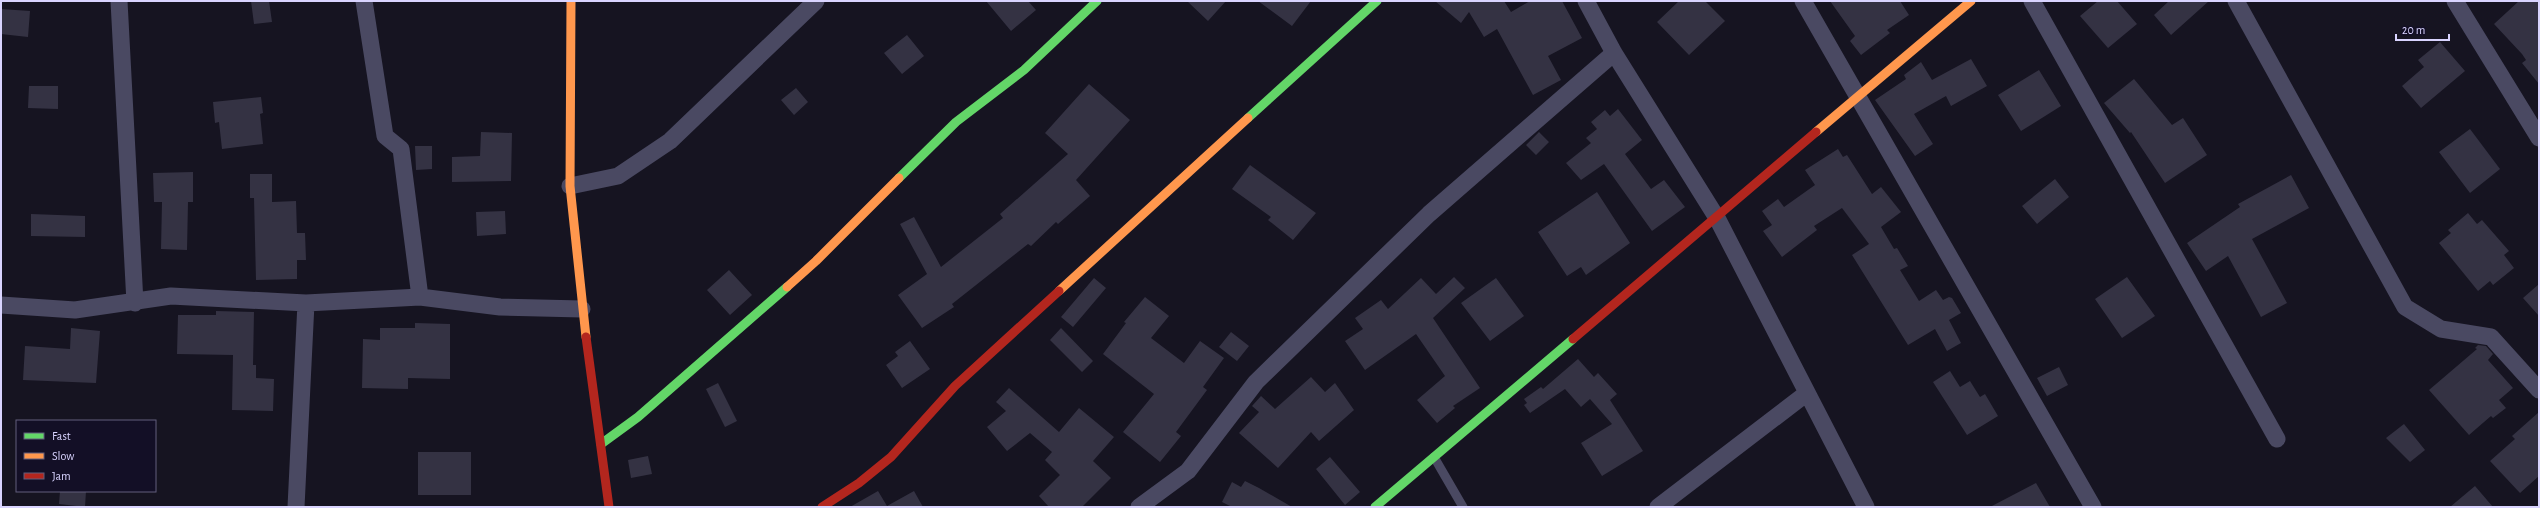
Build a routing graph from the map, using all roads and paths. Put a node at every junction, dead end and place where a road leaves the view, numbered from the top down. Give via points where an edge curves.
1 (118, 1) edge
2 (364, 1) edge
3 (816, 1) edge
4 (1097, 1) edge
5 (1377, 1) edge
6 (1586, 1) edge
7 (1803, 1) edge
8 (1971, 1) edge
9 (2032, 1) edge
10 (2236, 1) edge
11 (2455, 1) edge
12 (574, 3) edge
13 (1614, 53) junction
14 (1859, 95) junction
15 (2539, 138) edge
16 (570, 186) junction
17 (1717, 218) junction
18 (420, 297) junction
19 (135, 303) junction
20 (306, 303) junction
21 (1, 305) edge
22 (582, 309) junction
23 (2539, 390) edge
24 (1807, 393) junction
25 (2277, 439) dead end
26 (601, 444) junction
27 (1434, 457) junction
28 (296, 507) edge
29 (609, 507) edge
30 (822, 507) edge
31 (1139, 507) edge
32 (1375, 507) edge
33 (1463, 507) edge
34 (1658, 507) edge
35 (1866, 507) edge
36 (2093, 507) edge

1 - 19 street
2 - 18 street via 385,136 401,149
3 - 16 street via 670,141 618,176
4 - 26 street via 1024,70 956,122 816,261 638,417
5 - 30 street via 955,386 891,456
6 - 13 street
7 - 14 street
8 - 14 street
9 - 25 street
10 - 23 street via 2405,307 2441,329 2491,337
11 - 15 street
12 - 16 street
13 - 17 street
13 - 31 street via 1429,214 1256,382 1188,470
14 - 17 street
14 - 36 street
16 - 22 street
17 - 24 street
17 - 27 street
18 - 20 street
18 - 22 street via 500,307
19 - 20 street via 171,296
19 - 21 street via 75,310
20 - 28 street
22 - 26 street
24 - 34 street
24 - 35 street
26 - 29 street
27 - 32 street
27 - 33 lane

